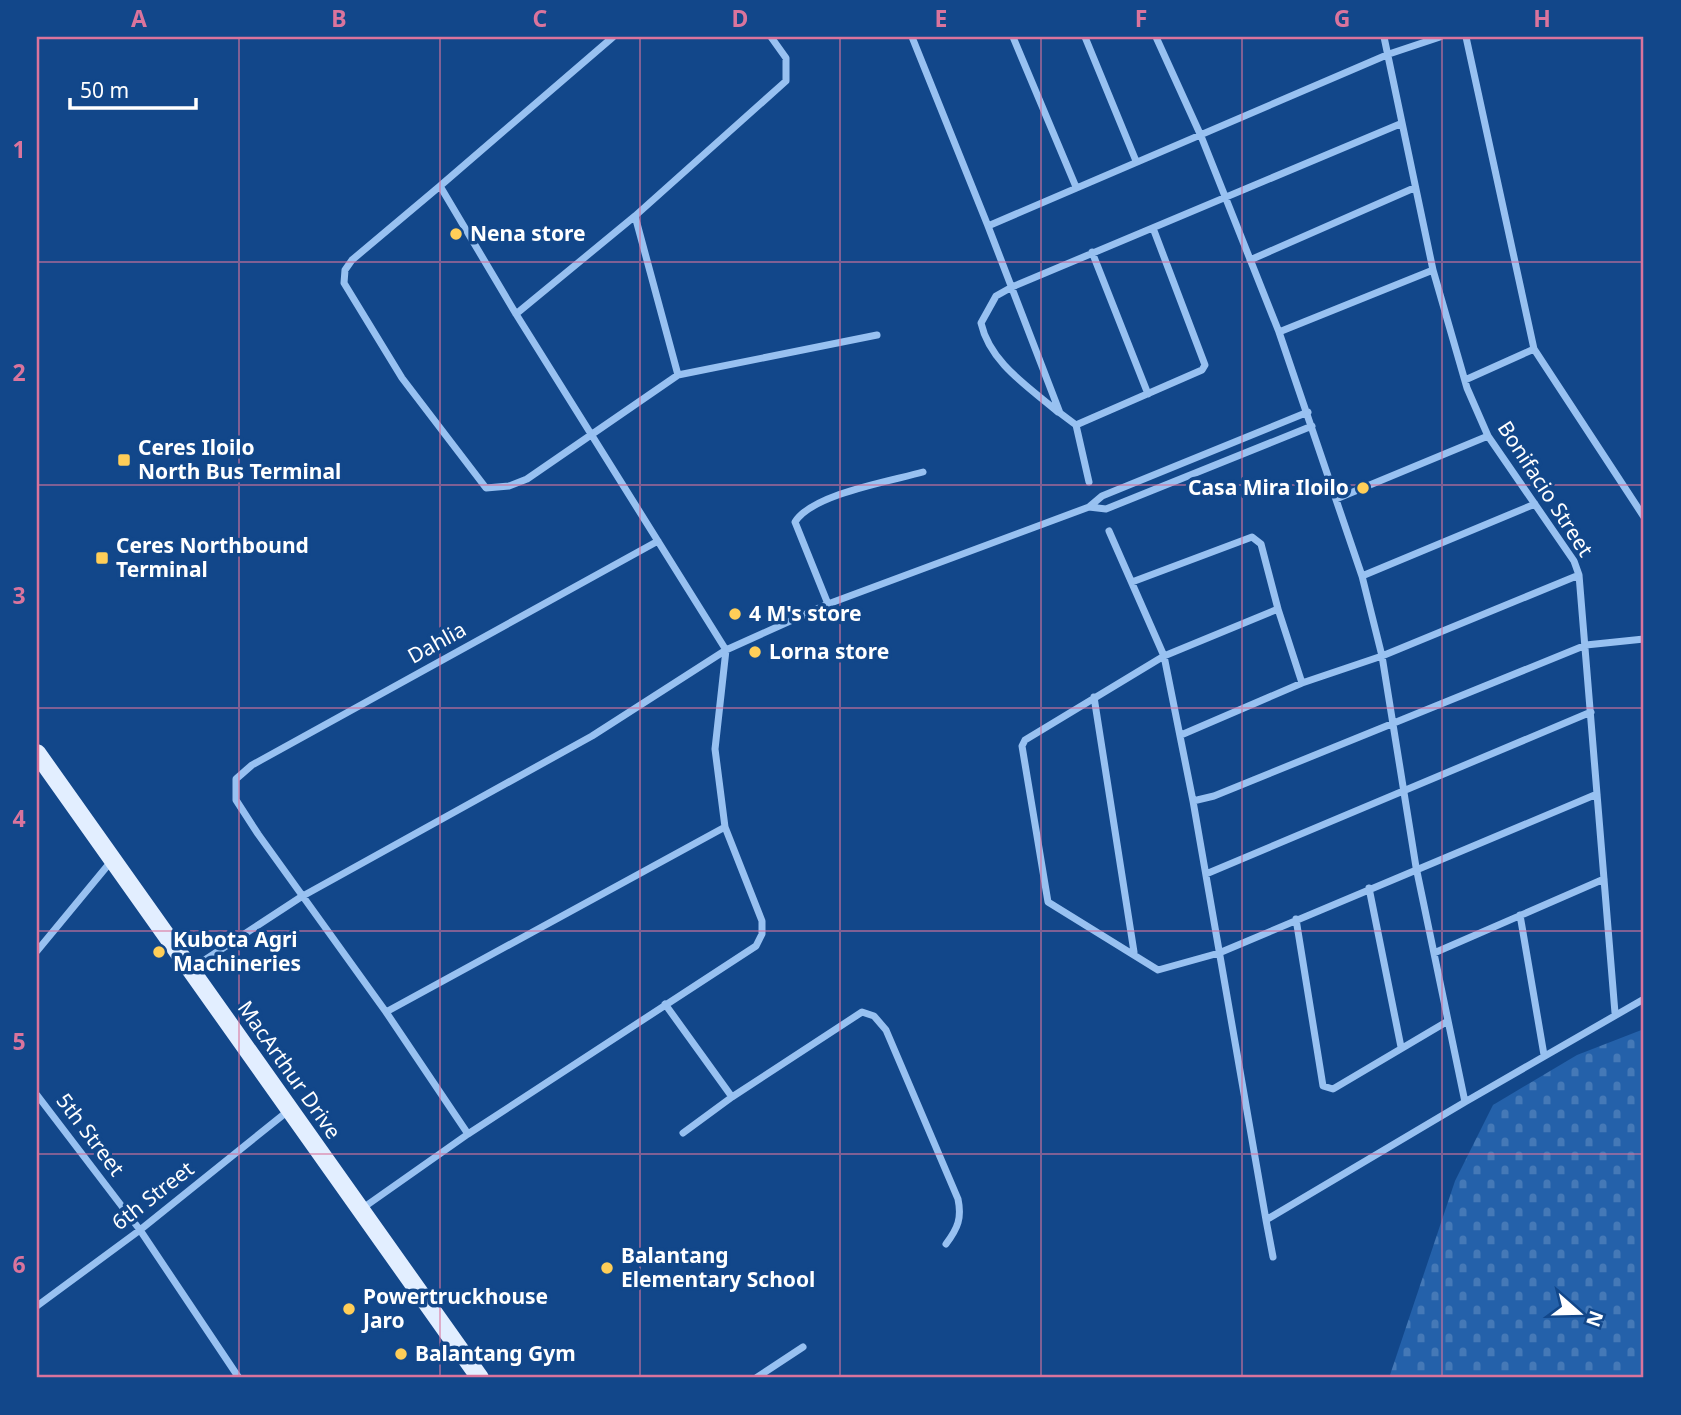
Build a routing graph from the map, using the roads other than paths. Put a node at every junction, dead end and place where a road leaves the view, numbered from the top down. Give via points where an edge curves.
1 (613, 37) edge
2 (771, 37) edge
3 (912, 37) edge
4 (1013, 37) edge
5 (1085, 37) edge
6 (1156, 37) edge
7 (1384, 37) edge
8 (1440, 37) edge
9 (1466, 37) edge
10 (1388, 54) junction
11 (1400, 124) junction
12 (1200, 136) junction
13 (1136, 161) junction
14 (440, 186) junction
15 (1076, 187) junction
16 (1414, 188) junction
17 (1224, 200) junction
18 (635, 216) junction
19 (988, 226) junction
20 (1153, 228) junction
21 (1092, 252) junction
22 (1250, 260) junction
23 (1433, 271) junction
24 (1012, 287) junction
25 (516, 314) junction
26 (1279, 332) junction
27 (877, 335) dead end
28 (1534, 349) junction
29 (678, 375) junction
30 (1465, 380) junction
31 (1148, 394) junction
32 (1307, 412) junction
33 (1060, 413) junction
34 (1076, 425) junction
35 (1312, 426) junction
36 (591, 435) junction
37 (1488, 436) junction
38 (1223, 447) junction
39 (1228, 460) junction
40 (923, 472) dead end
41 (1089, 482) dead end
42 (1111, 493) junction
43 (1336, 499) junction
44 (1535, 504) junction
45 (1115, 505) junction
46 (1090, 507) junction
47 (1644, 516) edge
48 (1109, 531) dead end
49 (658, 541) junction
50 (1578, 575) junction
51 (1362, 576) junction
52 (1132, 582) junction
53 (828, 604) junction
54 (1278, 609) junction
55 (1644, 639) edge
56 (1586, 646) junction
57 (726, 650) junction
58 (1164, 656) junction
59 (1382, 656) junction
60 (1302, 683) junction
61 (1094, 697) junction
62 (1591, 712) junction
63 (1396, 725) junction
64 (1181, 735) junction
65 (37, 753) edge
66 (1404, 792) junction
67 (1597, 794) junction
68 (1193, 801) junction
69 (725, 827) junction
70 (113, 858) junction
71 (1416, 867) junction
72 (1206, 874) junction
73 (1604, 879) junction
74 (1369, 888) junction
75 (301, 897) junction
76 (1520, 915) junction
77 (1296, 919) junction
78 (37, 951) edge
79 (1134, 952) junction
80 (1219, 953) junction
81 (1434, 953) junction
82 (191, 969) junction
83 (1644, 999) edge
84 (665, 1004) junction
85 (386, 1012) junction
86 (1615, 1013) junction
87 (1448, 1021) junction
88 (1401, 1047) junction
89 (1544, 1055) junction
90 (37, 1095) edge
91 (732, 1097) junction
92 (1465, 1102) junction
93 (289, 1111) junction
94 (683, 1133) dead end
95 (468, 1134) junction
96 (359, 1210) junction
97 (1266, 1220) junction
98 (141, 1230) junction
99 (946, 1244) dead end
100 (1273, 1257) dead end
101 (37, 1306) edge
102 (803, 1347) dead end
103 (239, 1378) edge
104 (480, 1378) edge
105 (757, 1378) edge

1 - 14 street
2 - 18 street via 786,58 786,81
3 - 19 street
4 - 15 street
5 - 13 street
6 - 12 street
7 - 10 street, Bonifacio Street
8 - 10 street
9 - 28 street
10 - 11 street, Bonifacio Street
10 - 12 street
11 - 16 street, Bonifacio Street
11 - 17 street
12 - 13 street
12 - 17 street
13 - 15 street
14 - 25 street
14 - 36 street via 345,270 344,283 363,318 402,378 486,488 509,486 527,478
15 - 19 street
16 - 22 street
16 - 23 street, Bonifacio Street
17 - 20 street
17 - 22 street
18 - 25 street
18 - 29 street
19 - 24 street
20 - 21 street
20 - 31 street via 1205,365
21 - 24 street
21 - 31 street
22 - 26 street
23 - 26 street
23 - 30 street, Bonifacio Street
24 - 33 street
24 - 33 street via 996,296 987,309 981,323 983,333 1003,365
25 - 36 street
26 - 32 street
27 - 29 street
28 - 30 street
28 - 47 street
29 - 36 street
30 - 37 street, Bonifacio Street
31 - 34 street
32 - 35 street
32 - 38 street
33 - 34 street
34 - 41 street
35 - 39 street
35 - 43 street
36 - 49 street
37 - 43 street
37 - 44 street, Bonifacio Street
38 - 39 street
38 - 42 street
39 - 45 street
40 - 53 street via 802,511 795,522
42 - 45 street
42 - 46 street
43 - 51 street
44 - 50 street, Bonifacio Street via 1574,561
44 - 51 street
45 - 46 street
46 - 53 street
48 - 52 street
49 - 57 street
49 - 75 street, Dahlia via 252,765 236,779 236,800
50 - 56 street, Bonifacio Street
50 - 59 street
51 - 59 street
52 - 54 street via 1251,537 1261,544
52 - 58 street
53 - 57 street
54 - 58 street
54 - 60 street
55 - 56 street
56 - 62 street, Bonifacio Street
56 - 63 street
57 - 69 street via 715,749
57 - 75 street via 592,736
58 - 61 street
58 - 64 street
59 - 60 street
59 - 63 street
60 - 64 street
61 - 79 street
61 - 79 street via 1025,740 1021,753 1048,902
62 - 66 street
62 - 67 street, Bonifacio Street
63 - 66 street
63 - 68 street
64 - 68 street
65 - 70 main road, MacArthur Drive
66 - 71 street
66 - 72 street
67 - 71 street
67 - 73 street, Bonifacio Street
68 - 72 street
69 - 84 street via 762,921 762,934 756,946
69 - 85 street
70 - 78 street
70 - 82 main road, MacArthur Drive
71 - 74 street
71 - 81 street
72 - 80 street
73 - 76 street
73 - 86 street, Bonifacio Street
74 - 77 street
74 - 88 street
75 - 82 street
75 - 85 street
76 - 81 street
76 - 89 street
77 - 80 street
77 - 88 street via 1323,1086 1333,1089
79 - 80 street via 1158,970
80 - 97 street
81 - 87 street
82 - 93 main road, MacArthur Drive
83 - 86 street
84 - 91 street
84 - 95 street
85 - 95 street
86 - 89 street
87 - 88 street
87 - 92 street
89 - 92 street
90 - 98 street, 5th Street
91 - 94 street
91 - 99 street via 862,1012 874,1016 886,1030 958,1199 958,1228
92 - 97 street
93 - 96 main road, MacArthur Drive
93 - 98 street, 6th Street
95 - 96 street
96 - 104 main road, MacArthur Drive
97 - 100 street
98 - 101 street, 6th Street
98 - 103 street, 5th Street
102 - 105 street

